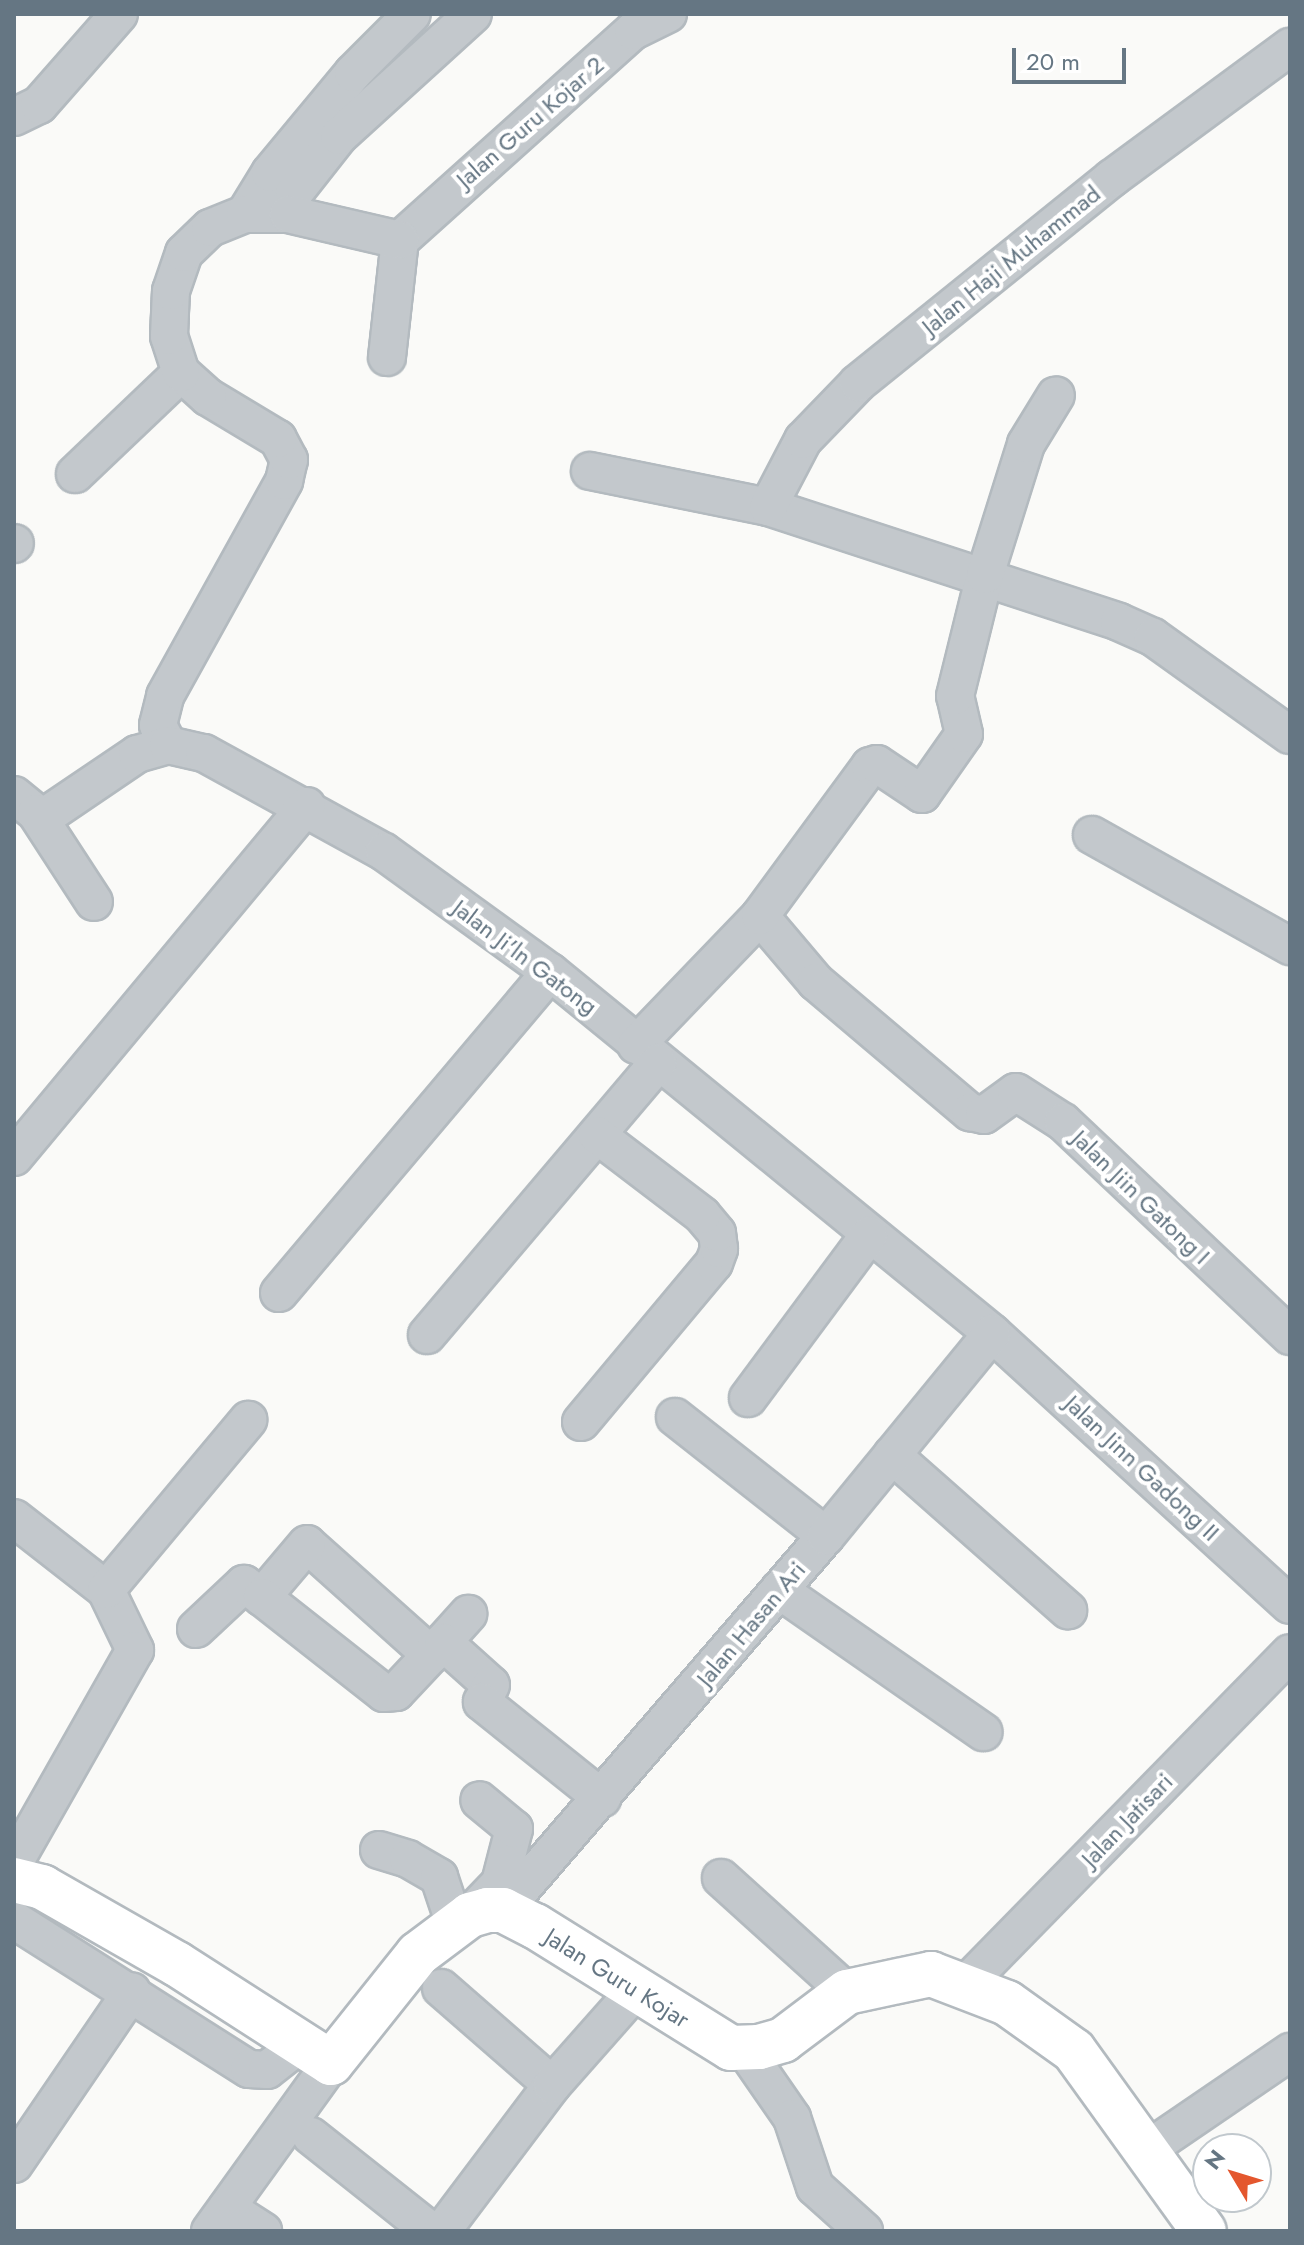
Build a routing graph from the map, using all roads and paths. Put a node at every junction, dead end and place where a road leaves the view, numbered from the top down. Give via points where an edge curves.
1 (119, 14) edge
2 (412, 14) edge
3 (473, 14) edge
4 (668, 14) edge
5 (1290, 47) edge
6 (14, 117) edge
7 (245, 214) junction
8 (288, 214) junction
9 (400, 240) junction
10 (387, 357) dead end
11 (181, 373) junction
12 (1056, 395) dead end
13 (590, 471) dead end
14 (75, 474) dead end
15 (768, 507) junction
16 (985, 575) junction
17 (1290, 735) edge
18 (168, 745) junction
19 (25, 804) edge
20 (306, 806) junction
21 (1092, 835) dead end
22 (94, 902) dead end
23 (760, 916) junction
24 (1290, 946) edge
25 (550, 972) junction
26 (647, 1054) junction
27 (597, 1135) junction
28 (14, 1157) edge
29 (869, 1235) junction
30 (279, 1293) dead end
31 (992, 1333) junction
32 (427, 1335) dead end
33 (1290, 1336) edge
34 (748, 1398) dead end
35 (675, 1417) dead end
36 (248, 1420) dead end
37 (581, 1422) dead end
38 (892, 1455) junction
39 (14, 1518) edge
40 (826, 1536) junction
41 (106, 1590) junction
42 (779, 1590) junction
43 (262, 1597) junction
44 (1290, 1605) edge
45 (1068, 1610) dead end
46 (468, 1614) dead end
47 (196, 1629) dead end
48 (437, 1648) junction
49 (1290, 1653) edge
50 (983, 1732) dead end
51 (602, 1798) junction
52 (479, 1800) dead end
53 (379, 1850) dead end
54 (14, 1863) edge
55 (721, 1878) dead end
56 (14, 1880) edge
57 (476, 1916) junction
58 (14, 1920) edge
59 (963, 1987) junction
60 (441, 1988) dead end
61 (636, 1990) junction
62 (132, 1991) junction
63 (847, 1992) junction
64 (745, 2050) junction
65 (1290, 2052) edge
66 (316, 2054) junction
67 (552, 2085) junction
68 (311, 2136) dead end
69 (1145, 2151) junction
70 (14, 2164) edge
71 (218, 2220) edge
72 (263, 2231) edge
73 (431, 2231) edge
74 (442, 2231) edge
75 (864, 2231) edge
76 (1204, 2231) edge

1 - 6 street via 39,105
2 - 7 street via 353,73 270,173
3 - 8 street via 339,136 294,193
4 - 9 street, Jalan Guru Kojar 2 via 633,31
5 - 15 street, Jalan Haji Muhammad via 1112,178 858,383 803,440
7 - 8 street
7 - 11 street via 210,228 184,253 171,291 169,336
8 - 9 street
9 - 10 street
11 - 14 street
11 - 18 street via 208,397 278,439 289,460 284,481 165,696 158,725
12 - 16 street via 1026,444
13 - 15 street
15 - 16 street
16 - 17 street via 1153,637
16 - 23 street via 955,696 964,734 922,794 877,764 870,766
18 - 19 street via 137,754 62,810
18 - 20 street, Jalan Ji'ln Gatong via 204,753
19 - 22 street
20 - 25 street, Jalan Ji'ln Gatong via 384,852
20 - 28 street
21 - 24 street
23 - 26 street
23 - 33 street, Jalan Jiin Gatong I via 816,982 951,1098 984,1115 1004,1096 1029,1096
25 - 26 street, Jalan Ji'ln Gatong
25 - 30 street
26 - 27 street
26 - 29 street, Jalan Ji'ln Gatong
27 - 32 street
27 - 37 street via 702,1215 717,1233 719,1249 714,1263
29 - 31 street, Jalan Ji'ln Gatong
29 - 34 street
31 - 38 street, Jalan Hasan Ari
31 - 44 street, Jalan Jinn Gadong II
35 - 40 street
36 - 41 street
38 - 40 street, Jalan Hasan Ari
38 - 45 street
39 - 41 street
40 - 42 street, Jalan Hasan Ari
41 - 54 street via 135,1650 134,1659
42 - 50 street
42 - 51 street, Jalan Hasan Ari
43 - 47 street via 244,1584
43 - 48 street via 384,1693 396,1692
43 - 48 street via 307,1544
46 - 48 street
48 - 51 street via 491,1685 482,1702
49 - 59 street, Jalan Jatisari
51 - 57 street, Jalan Hasan Ari
52 - 57 street via 514,1829 500,1883
53 - 57 street via 439,1877
55 - 63 street
56 - 66 street via 42,1887 177,1964
57 - 61 street, Jalan Guru Kojar
57 - 66 street via 399,1974
58 - 62 street
59 - 63 street via 931,1974
59 - 69 street via 1007,2003 1074,2051
60 - 67 street
61 - 64 street, Jalan Guru Kojar via 731,2048
61 - 67 street
62 - 66 street via 249,2069 267,2070
62 - 70 street
63 - 64 street via 797,2032
64 - 75 street via 792,2118 815,2187
65 - 69 street
66 - 71 street
67 - 74 street
68 - 73 street
69 - 76 street
71 - 72 street

